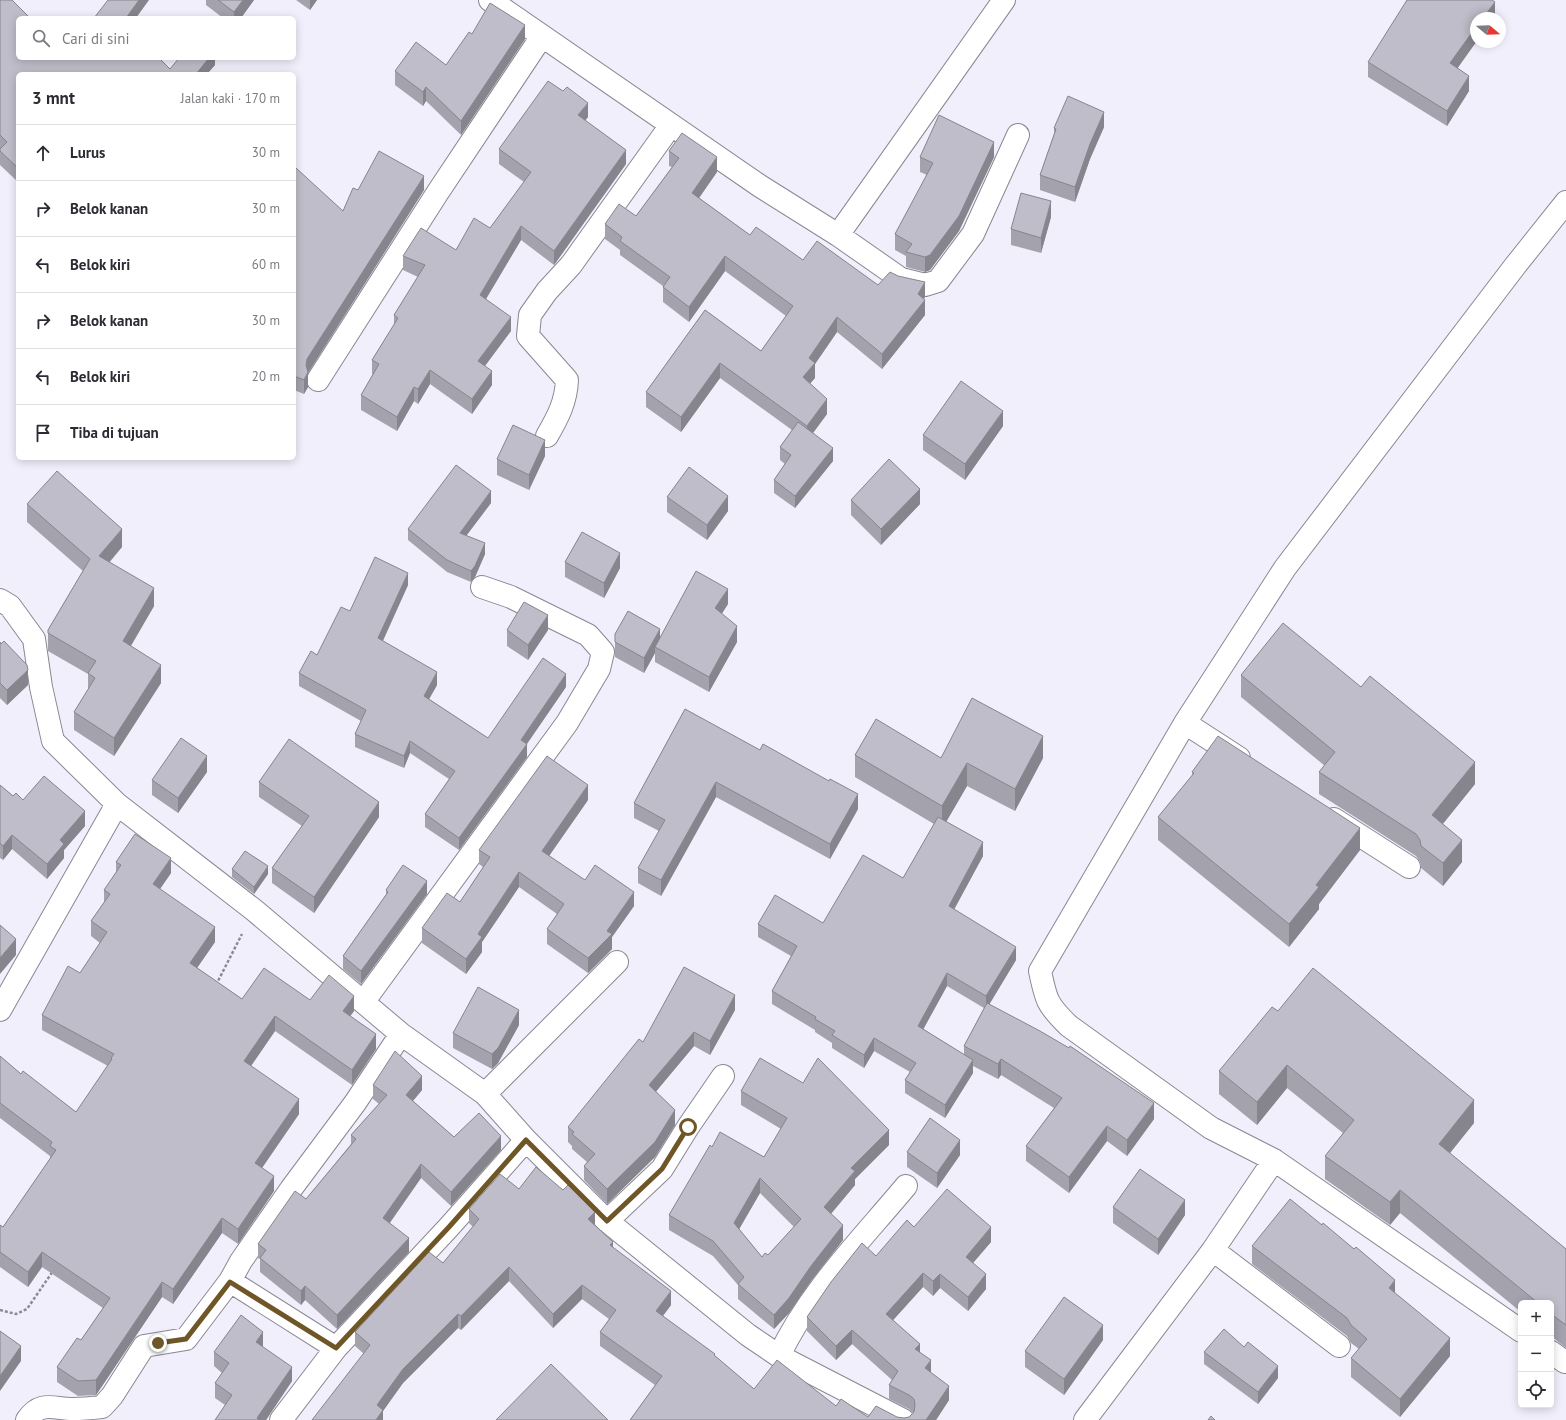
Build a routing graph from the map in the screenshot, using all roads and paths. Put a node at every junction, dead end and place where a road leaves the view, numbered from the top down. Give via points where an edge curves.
1 (490, 0) edge
2 (1004, 0) edge
3 (542, 36) junction
4 (671, 125) junction
5 (1018, 135) dead end
6 (1566, 202) edge
7 (838, 235) junction
8 (318, 380) dead end
9 (547, 436) dead end
10 (482, 587) dead end
11 (0, 600) edge
12 (1185, 723) junction
13 (1258, 770) edge
14 (117, 804) junction
15 (1317, 808) edge
16 (1409, 868) dead end
17 (254, 910) junction
18 (617, 962) dead end
19 (216, 986) edge
20 (364, 1001) junction
21 (0, 1010) edge
22 (401, 1034) junction
23 (723, 1076) dead end
24 (485, 1094) junction
25 (526, 1140) junction
26 (1274, 1160) junction
27 (906, 1186) dead end
28 (607, 1221) junction
29 (1213, 1250) junction
30 (55, 1268) edge
31 (230, 1282) junction
32 (0, 1310) edge
33 (1518, 1329) edge
34 (1340, 1346) dead end
35 (336, 1348) junction
36 (779, 1356) junction
37 (27, 1420) edge
38 (281, 1420) edge
39 (903, 1420) edge
40 (1085, 1420) edge

1 - 3 street
2 - 7 street
3 - 4 street
3 - 8 street via 438,192
4 - 7 street
4 - 9 street via 571,265 547,291 530,315 528,336 567,380 567,396
5 - 7 street via 973,234 938,281 925,285 901,279
6 - 12 street via 1285,568
10 - 20 street via 511,597 588,635 603,652 599,670 567,723
11 - 14 street via 10,606 34,639 53,741
12 - 13 street
12 - 26 street via 1040,971 1046,1000 1069,1026 1211,1128
14 - 17 street
14 - 21 street
15 - 16 street
17 - 19 path
17 - 20 street
18 - 24 street
20 - 22 street
22 - 24 street
22 - 31 street via 355,1103 290,1189 241,1261
23 - 28 street via 662,1169
24 - 25 street
25 - 28 street
25 - 35 street
26 - 29 street
26 - 33 street
27 - 36 street via 846,1257 798,1320
28 - 36 street via 748,1335
29 - 34 street
29 - 40 street
30 - 32 path via 28,1309 16,1314
31 - 35 street
31 - 37 street via 186,1339 144,1346 102,1407 72,1409 49,1406 33,1412
35 - 38 street
36 - 39 street

